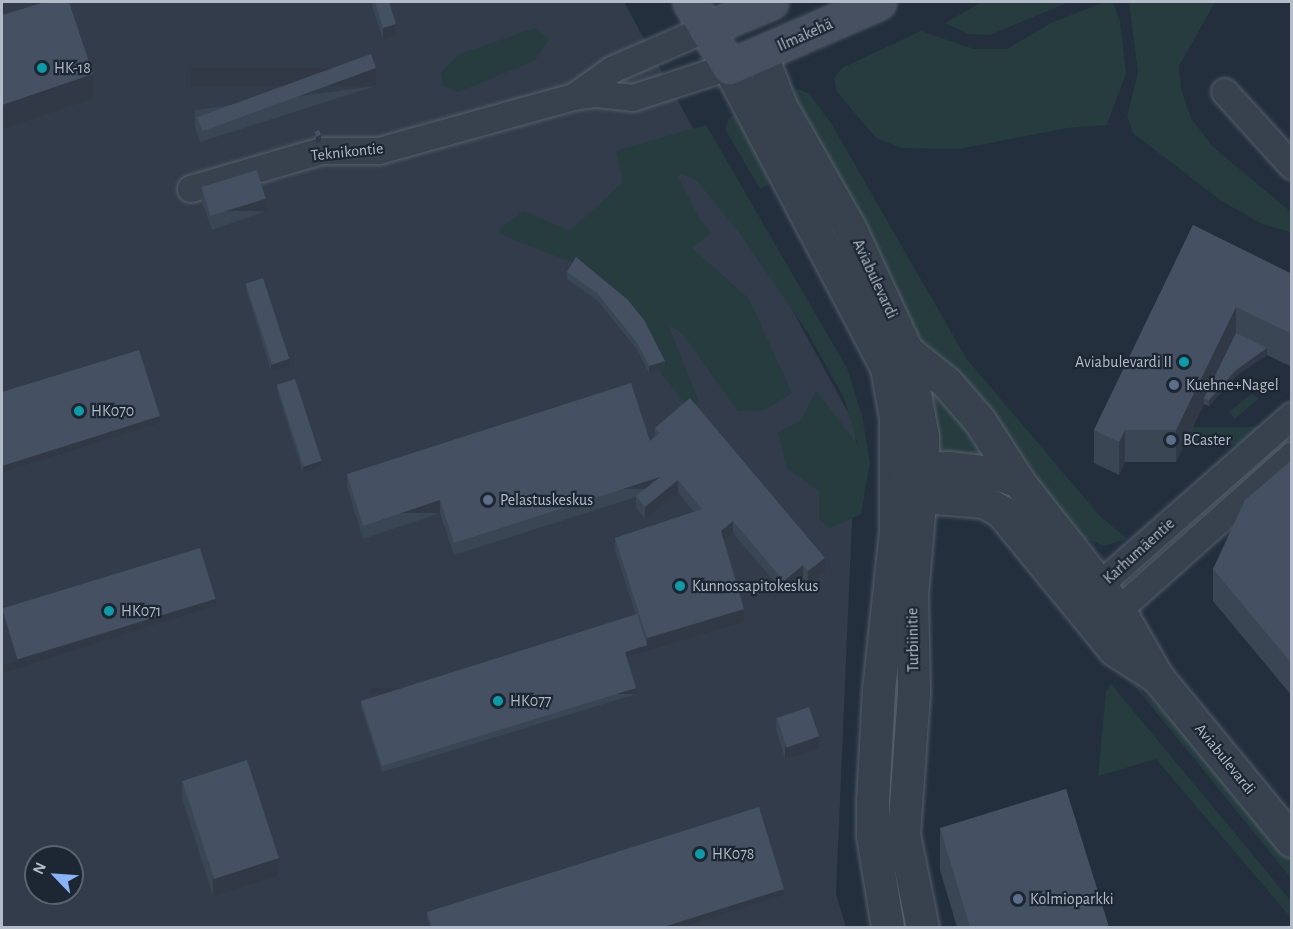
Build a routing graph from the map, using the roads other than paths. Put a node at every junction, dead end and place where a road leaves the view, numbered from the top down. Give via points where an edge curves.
1 (879, 2) edge
2 (750, 6) edge
3 (698, 15) edge
4 (761, 54) junction
5 (729, 67) junction
6 (1225, 92) dead end
7 (574, 97) junction
8 (1292, 166) edge
9 (191, 189) dead end
10 (908, 351) junction
11 (1292, 416) edge
12 (1292, 456) edge
13 (1019, 482) junction
14 (915, 483) junction
15 (1110, 597) junction
16 (1087, 616) junction
17 (1158, 678) junction
18 (1292, 841) edge
19 (888, 927) edge
20 (923, 927) edge

1 - 4 main road, Ilmakehä
2 - 3 main road
2 - 4 main road
3 - 5 main road
3 - 7 street, Teknikontie
4 - 5 main road, Ilmakehä
4 - 10 street, Aviabulevardi via 774,91 850,228
5 - 7 street, Teknikontie via 633,98 596,94
5 - 14 street, Aviabulevardi via 887,368 896,418
6 - 8 street
7 - 9 street, Teknikontie via 379,151 322,151
10 - 13 street, Aviabulevardi via 947,383 980,421
10 - 14 street, Turbiinitie via 921,427
11 - 15 street, Karhumäentie
12 - 15 street, Karhumäentie
13 - 14 street via 998,474
13 - 15 street, Aviabulevardi
14 - 16 street, Aviabulevardi via 984,502 1002,512
14 - 19 street, Turbiinitie via 873,801 873,836
14 - 20 street, Turbiinitie via 914,694 904,835
15 - 16 street, Karhumäentie
15 - 17 street, Aviabulevardi
16 - 17 street, Aviabulevardi via 1115,650
17 - 18 street, Aviabulevardi

